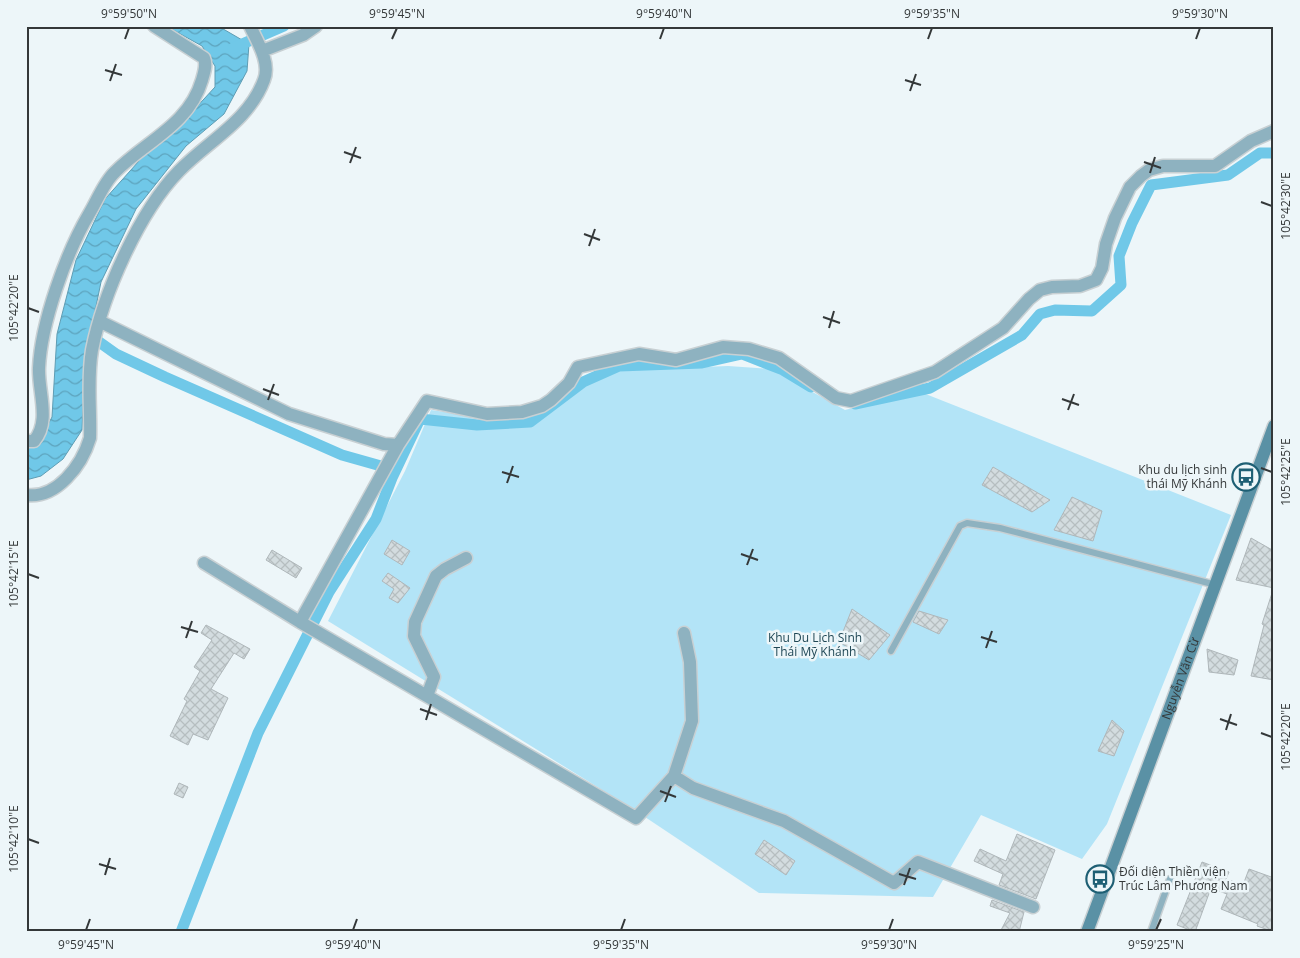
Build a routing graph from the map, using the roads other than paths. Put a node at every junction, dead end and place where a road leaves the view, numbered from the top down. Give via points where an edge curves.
1 (154, 26) edge
2 (250, 26) edge
3 (316, 26) edge
4 (262, 51) junction
5 (1274, 131) edge
6 (99, 325) junction
7 (1274, 426) edge
8 (26, 441) edge
9 (395, 450) junction
10 (26, 494) edge
11 (466, 558) dead end
12 (204, 562) dead end
13 (1216, 585) junction
14 (300, 622) junction
15 (684, 633) dead end
16 (891, 651) dead end
17 (427, 696) junction
18 (674, 776) junction
19 (1170, 879) dead end
20 (1033, 907) dead end
21 (1087, 932) edge
22 (1151, 932) edge

1 - 8 street via 204,58 201,84 191,106 181,118 113,173 78,234 42,342 38,369 41,430 34,441
2 - 4 street
3 - 4 street via 303,35
4 - 6 street via 265,78 253,101 222,135 178,172 143,218 127,249
5 - 9 street via 1251,141 1215,166 1163,166 1144,174 1130,187 1123,201 1096,280 1080,286 1052,286 1040,290 1003,328 929,375 892,385 856,400 844,401 786,362 749,349 722,347 676,360 639,354 578,367 569,382 551,400 522,412 487,414 427,401
6 - 9 street via 289,414
6 - 10 street via 92,351 90,432 86,448 62,484 44,495
7 - 13 main road, Nguyễn Văn Cừ
9 - 14 street
11 - 17 street via 436,576 413,629 434,677
12 - 14 street
13 - 16 lane via 1000,528 967,524 960,526
13 - 21 main road, Nguyễn Văn Cừ
14 - 17 street
15 - 18 street via 690,662 692,720
17 - 18 street via 636,818
18 - 20 street via 693,788 784,821 894,883 918,862
19 - 22 lane

